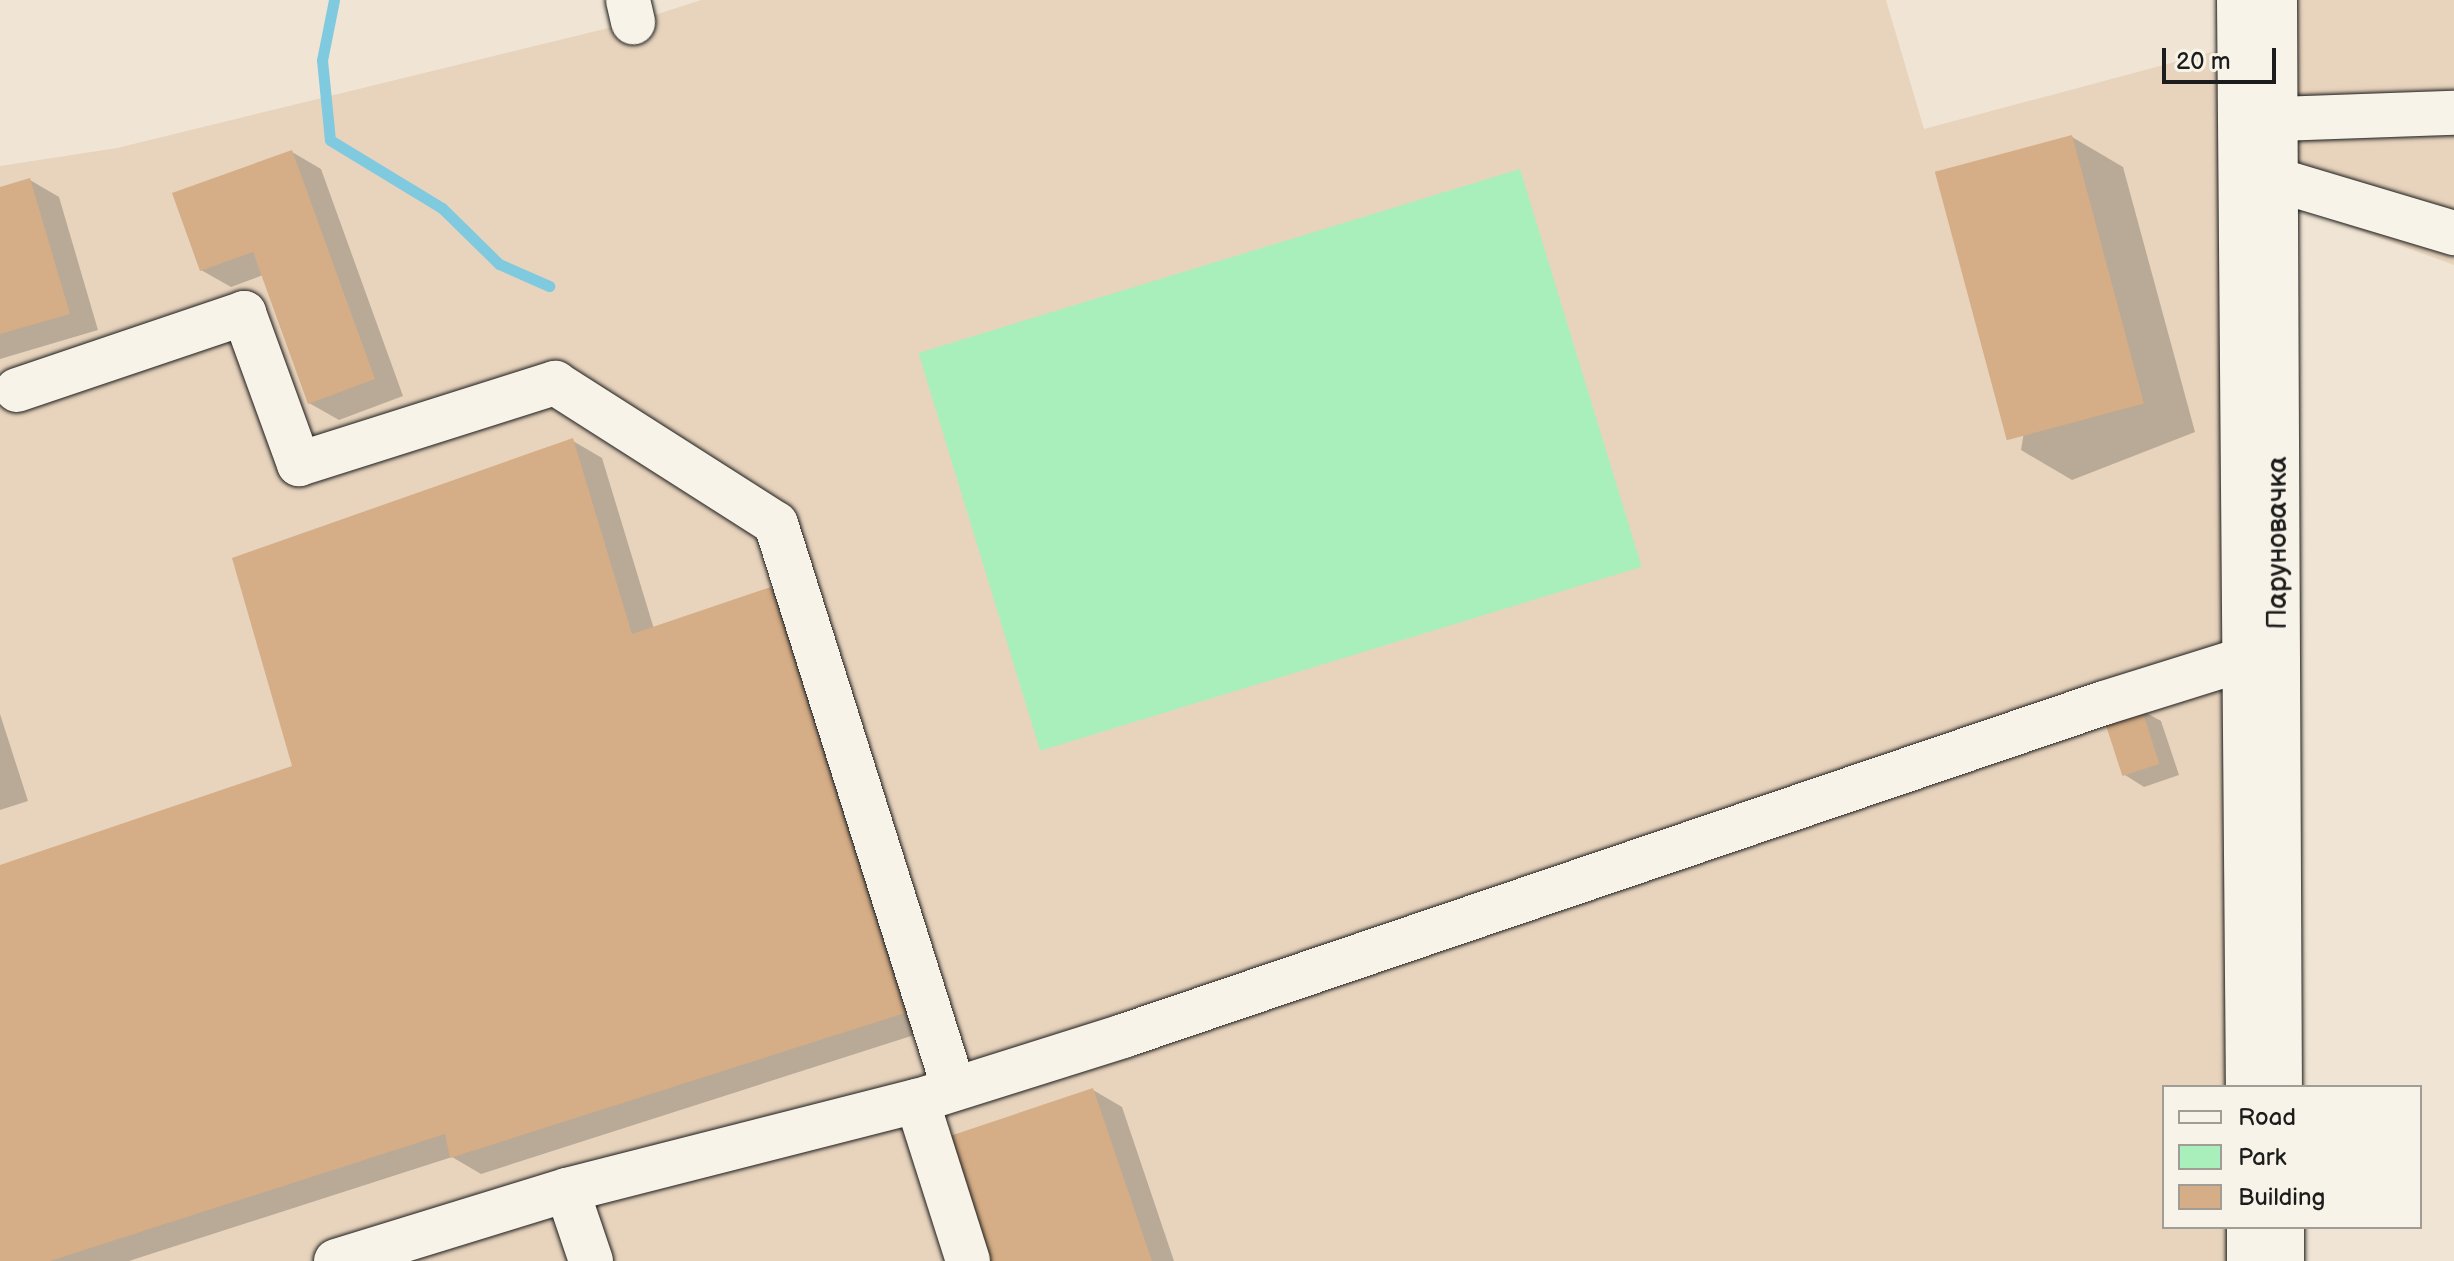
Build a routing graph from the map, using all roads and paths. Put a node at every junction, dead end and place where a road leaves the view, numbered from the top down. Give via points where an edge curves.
1 (2239, 0) edge
2 (2275, 0) edge
3 (2454, 113) edge
4 (2278, 119) junction
5 (2277, 180) junction
6 (2454, 233) edge
7 (17, 390) dead end
8 (2262, 661) junction
9 (2248, 1085) edge
10 (2280, 1085) edge
11 (935, 1095) junction
12 (567, 1190) junction
13 (2249, 1229) edge
14 (2282, 1229) edge
15 (336, 1261) edge
16 (591, 1261) edge
17 (968, 1261) edge
18 (2249, 1261) edge
19 (2282, 1261) edge

1 - 8 main road, Паруновачка
2 - 4 main road, Паруновачка
3 - 4 main road
4 - 5 main road, Паруновачка
5 - 6 main road
5 - 8 main road, Паруновачка
7 - 11 main road via 244,313 299,464 555,383 776,524
8 - 9 main road, Паруновачка
8 - 10 main road, Паруновачка
8 - 11 main road via 2104,703
11 - 12 main road
11 - 17 main road
12 - 15 main road
12 - 16 main road
13 - 18 main road
14 - 19 main road

